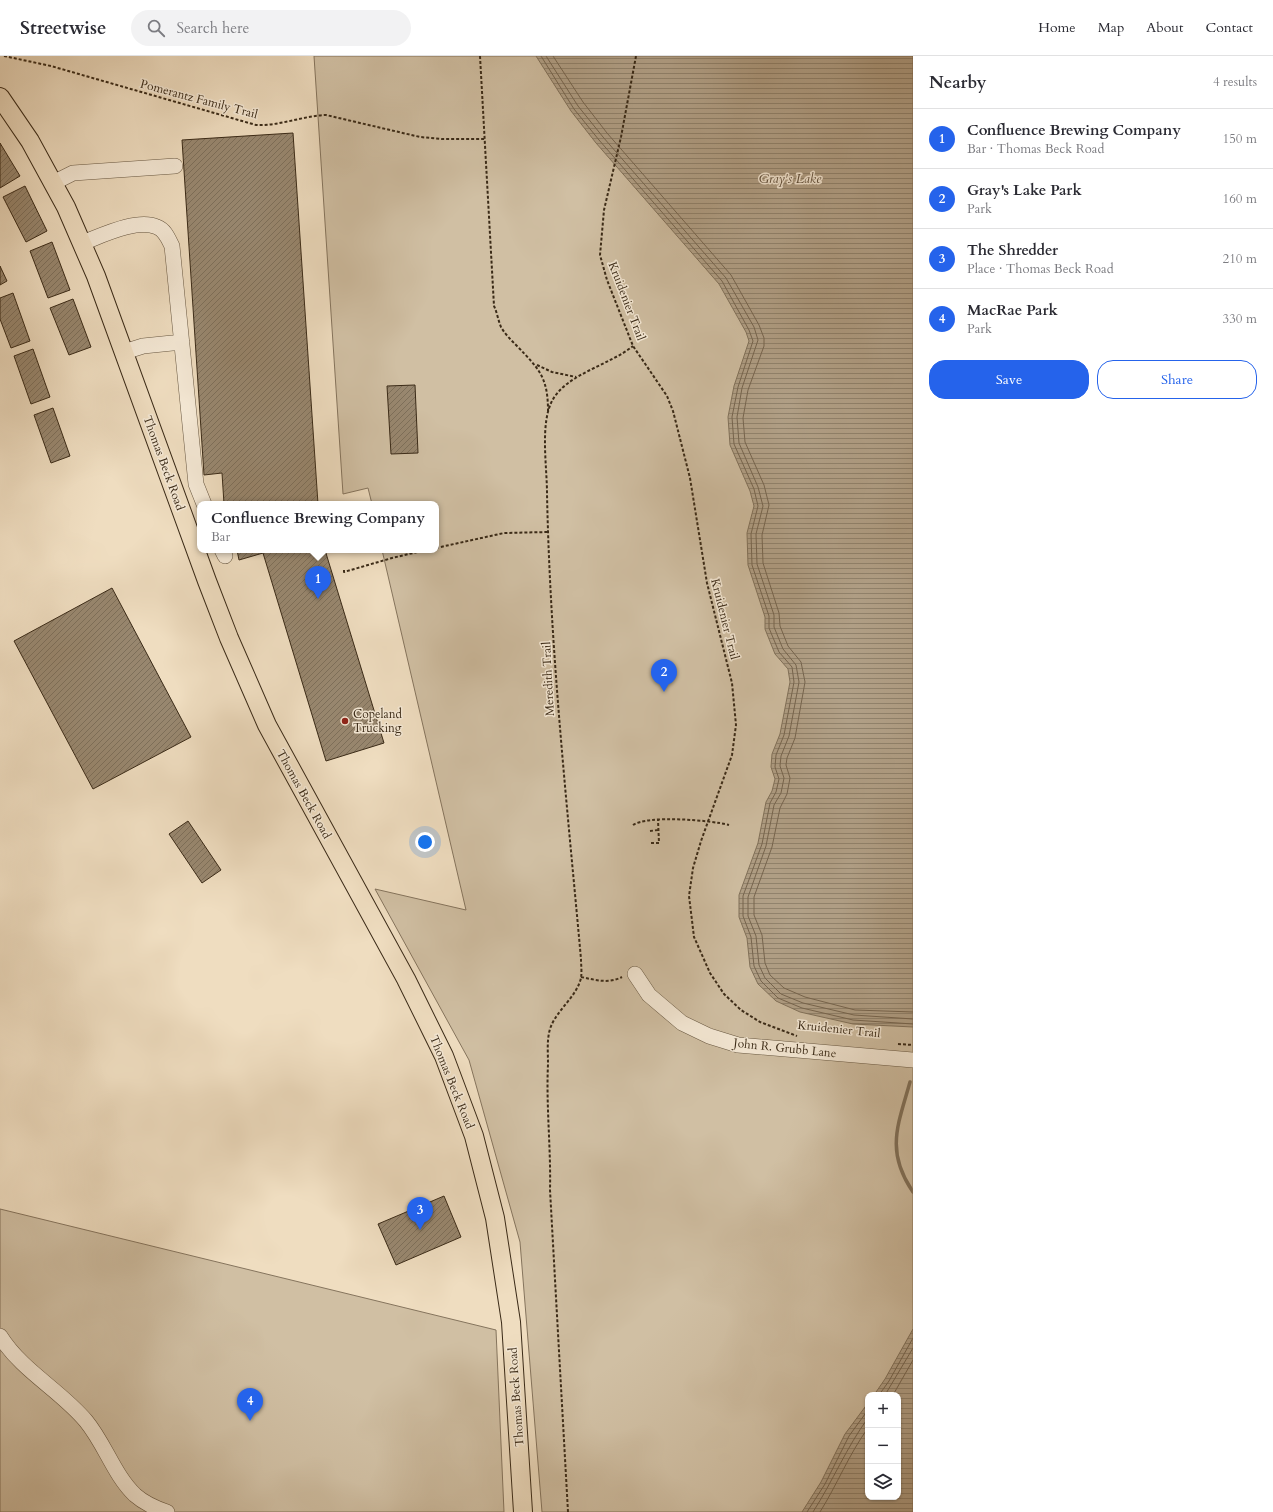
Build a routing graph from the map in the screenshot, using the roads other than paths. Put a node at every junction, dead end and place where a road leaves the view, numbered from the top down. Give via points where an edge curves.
1 (0, 97) edge
2 (175, 166) dead end
3 (53, 183) junction
4 (82, 243) junction
5 (182, 342) junction
6 (124, 352) junction
7 (203, 501) edge
8 (197, 509) edge
9 (183, 514) junction
10 (197, 552) edge
11 (197, 553) edge
12 (635, 974) road end
13 (913, 1060) edge
14 (0, 1336) edge
15 (167, 1512) edge
16 (523, 1512) edge

1 - 3 main road, Thomas Beck Road via 30,141
2 - 3 lane via 73,174
3 - 4 main road, Thomas Beck Road
4 - 5 lane via 130,226 146,224 157,227 166,234 172,246
4 - 6 main road, Thomas Beck Road
5 - 6 lane via 143,346
5 - 7 lane via 196,484
6 - 9 main road, Thomas Beck Road
8 - 9 lane
9 - 10 main road, Thomas Beck Road
11 - 16 main road, Thomas Beck Road via 229,638 267,726 409,986 444,1056 474,1136 495,1218 511,1322
12 - 13 lane, John R. Grubb Lane via 649,995 682,1023 709,1036 738,1045
14 - 15 lane via 20,1361 85,1420 135,1495

